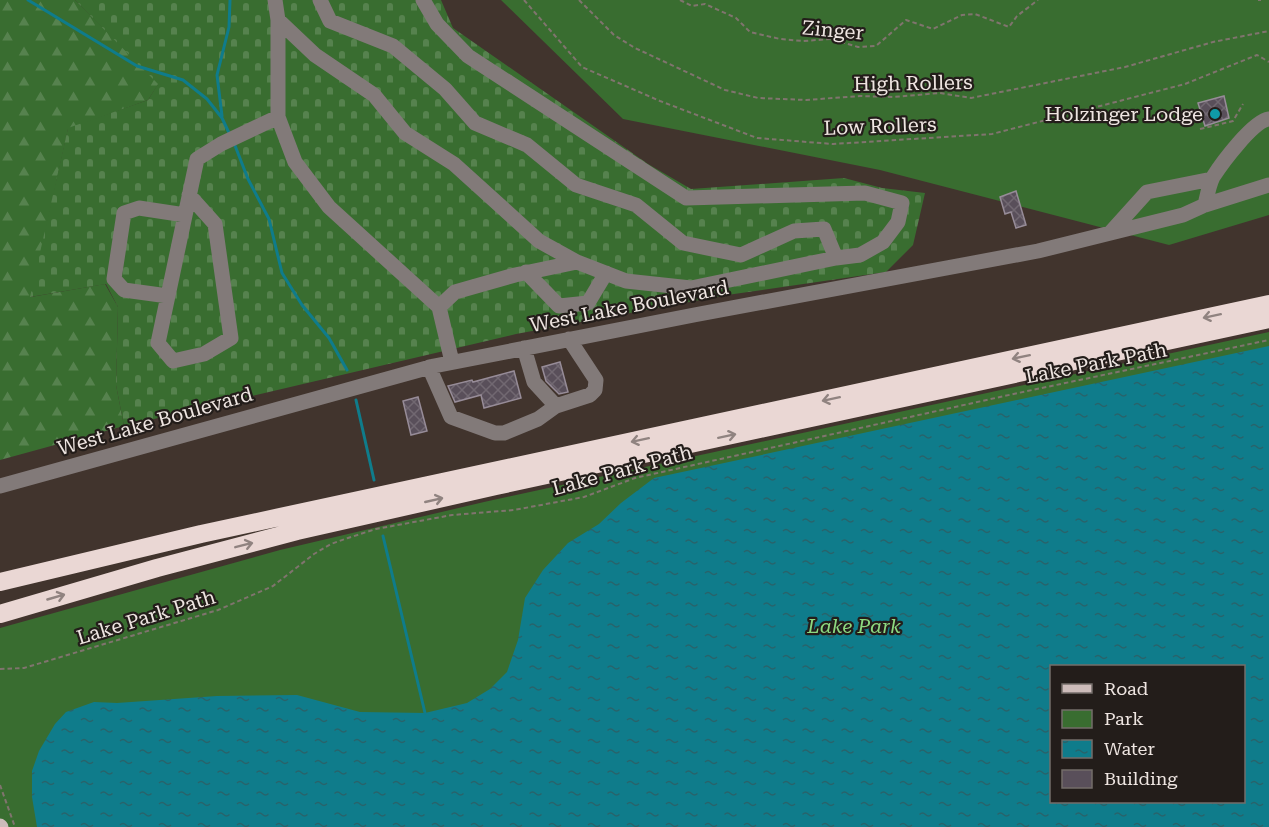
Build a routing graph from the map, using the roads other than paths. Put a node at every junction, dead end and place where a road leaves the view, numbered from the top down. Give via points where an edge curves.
1 (275, 0) edge
2 (320, 0) edge
3 (423, 0) edge
4 (278, 20) junction
5 (278, 117) junction
6 (1269, 119) edge
7 (1212, 179) junction
8 (1269, 185) edge
9 (189, 195) junction
10 (1205, 205) junction
11 (185, 216) junction
12 (1110, 233) junction
13 (836, 258) junction
14 (577, 262) junction
15 (526, 272) junction
16 (606, 273) junction
17 (168, 296) junction
18 (1269, 304) edge
19 (439, 308) junction
20 (1269, 319) edge
21 (569, 339) junction
22 (524, 348) junction
23 (452, 362) junction
24 (429, 367) junction
25 (556, 406) junction
26 (0, 486) edge
27 (0, 582) edge
28 (0, 614) edge

1 - 4 street
2 - 13 street via 330,21 393,46 446,89 475,123 527,144 576,184 636,205 684,243 741,255 794,231 824,229
3 - 13 street via 437,24 468,56 686,198 865,193 902,203 898,222 883,242 860,255
4 - 5 street
4 - 14 street via 315,55 374,95 405,133 454,164 539,241
5 - 9 street via 197,159
5 - 19 street via 295,162 329,207
6 - 7 street via 1255,126
7 - 10 street
7 - 12 street via 1147,192
8 - 10 street, West Lake Boulevard
9 - 11 street
9 - 17 street via 215,224 231,338 204,354 173,361 158,343
10 - 12 street, West Lake Boulevard via 1184,215
11 - 17 street
11 - 17 street via 139,208 124,213 114,279 124,290
12 - 21 street, West Lake Boulevard via 1038,251
13 - 16 street via 691,288 626,281
14 - 15 street
14 - 16 street
15 - 16 street via 559,306 588,303
15 - 19 street via 455,292
18 -> 27 highway via 201,534
19 - 23 street
28 -> 20 highway via 297,531
21 - 22 street, West Lake Boulevard
21 - 25 street via 596,380 595,390
22 - 23 street, West Lake Boulevard
22 - 25 street via 534,382
23 - 24 street, West Lake Boulevard
24 - 25 street via 451,417 495,433 538,419
24 - 26 street, West Lake Boulevard

